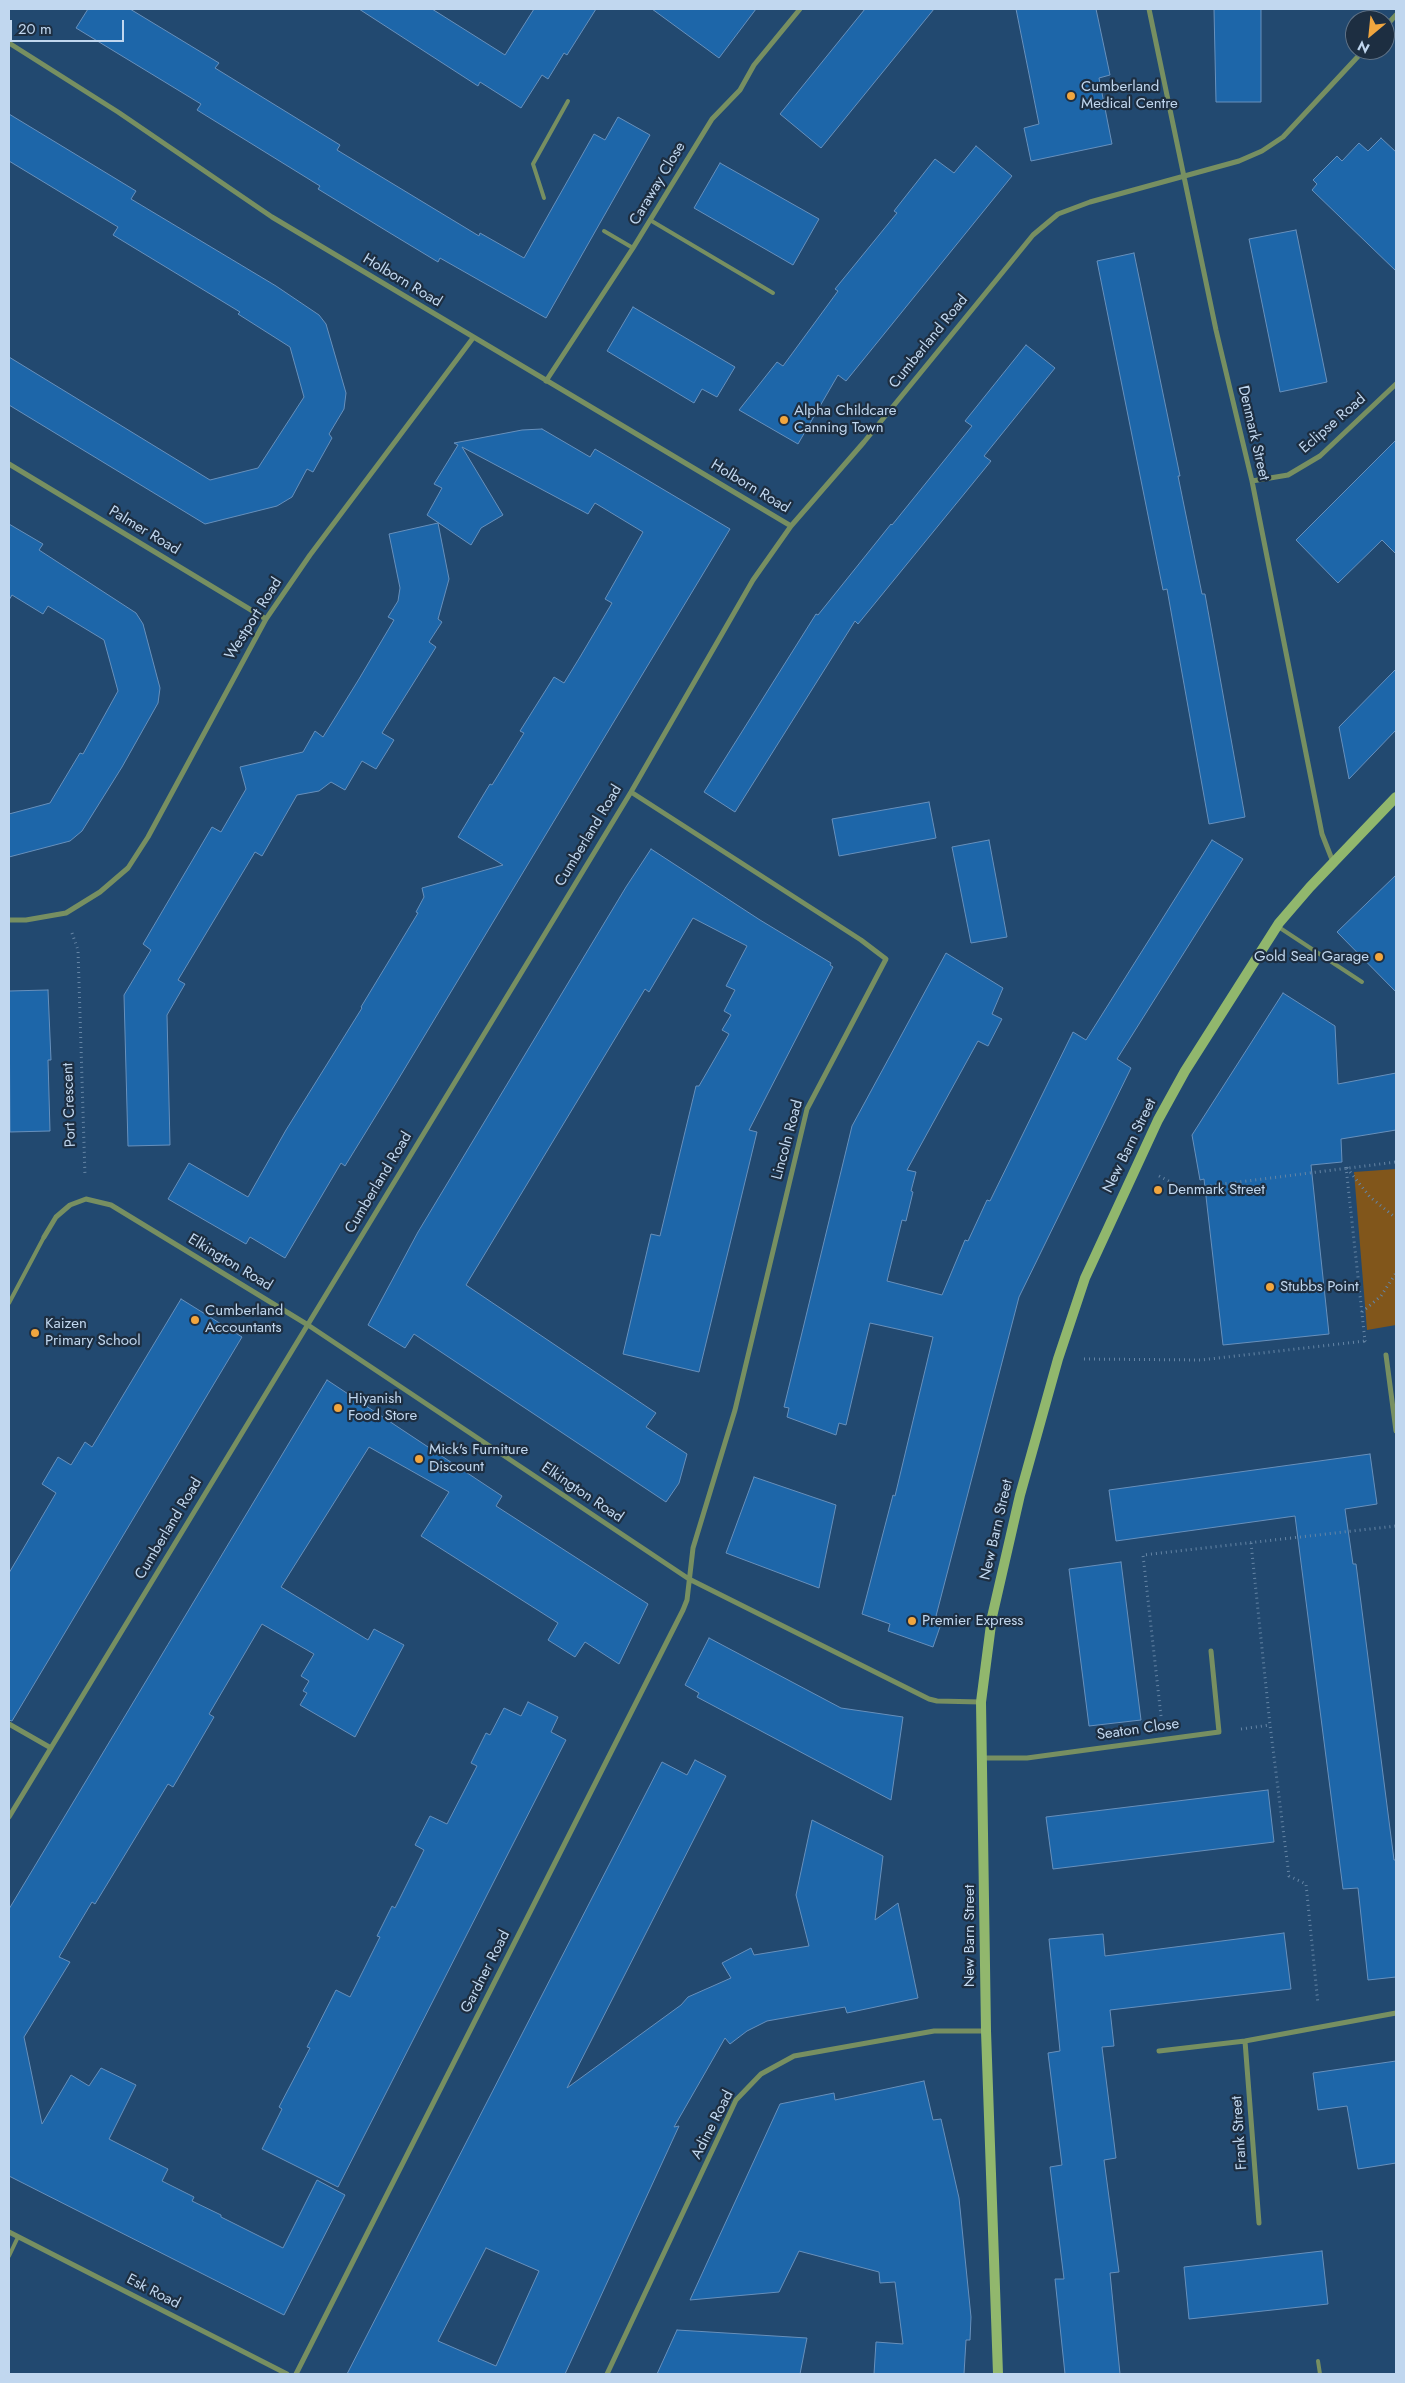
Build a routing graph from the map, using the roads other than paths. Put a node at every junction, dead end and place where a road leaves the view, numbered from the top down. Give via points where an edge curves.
1 (800, 9) edge
2 (1149, 9) edge
3 (9, 43) edge
4 (1355, 60) edge
5 (568, 101) dead end
6 (1184, 176) junction
7 (544, 198) dead end
8 (650, 220) junction
9 (604, 231) dead end
10 (633, 248) junction
11 (773, 293) dead end
12 (474, 338) junction
13 (546, 380) junction
14 (1396, 384) edge
15 (9, 464) edge
16 (1252, 481) junction
17 (791, 526) junction
18 (266, 619) junction
19 (631, 792) junction
20 (1396, 797) edge
21 (1333, 863) junction
22 (9, 920) edge
23 (1277, 926) junction
24 (1362, 982) dead end
25 (44, 1237) joint
26 (9, 1303) edge
27 (308, 1324) junction
28 (1386, 1355) road end
29 (1395, 1406) edge
30 (1396, 1431) edge
31 (689, 1579) junction
32 (1211, 1651) dead end
33 (981, 1702) junction
34 (9, 1724) edge
35 (51, 1748) junction
36 (980, 1758) junction
37 (9, 1817) edge
38 (1396, 2013) edge
39 (986, 2031) junction
40 (1245, 2041) junction
41 (1159, 2051) dead end
42 (1259, 2223) dead end
43 (9, 2232) edge
44 (18, 2237) junction
45 (9, 2256) edge
46 (1318, 2361) dead end
47 (287, 2374) edge
48 (296, 2374) edge
49 (608, 2374) edge
50 (998, 2374) edge
51 (1320, 2374) edge

1 - 8 street, Caraway Close via 754,65 740,90 712,120
2 - 6 street, Denmark Street
3 - 12 street, Holborn Road via 118,112 272,217
4 - 6 street, Cumberland Road via 1282,137 1262,151 1239,161
5 - 7 lane via 533,164
6 - 16 street, Denmark Street
6 - 17 street, Cumberland Road via 1073,207 1058,214 1033,235
8 - 10 street, Caraway Close
8 - 11 lane
9 - 10 lane
10 - 13 street, Caraway Close
12 - 13 street, Holborn Road
12 - 18 street, Westport Road via 310,555
13 - 17 street, Holborn Road
14 - 16 street, Eclipse Road via 1320,456 1288,475
15 - 18 street, Palmer Road
16 - 21 street, Denmark Street via 1322,834
17 - 19 street, Cumberland Road via 753,580
18 - 22 street, Westport Road via 128,868 100,892 66,913
19 - 27 street, Cumberland Road
19 - 31 street, Lincoln Road via 861,940 886,960 807,1109 735,1410 693,1548
20 - 21 street, New Barn Street
21 - 23 street, New Barn Street
23 - 24 lane
23 - 33 street, New Barn Street via 1185,1071 1158,1120 1085,1278 1058,1359 1020,1495 994,1608
25 - 26 lane
25 - 27 street, Elkington Road via 56,1217 70,1205 86,1199 111,1205
27 - 31 street, Elkington Road
27 - 35 street, Cumberland Road
28 - 29 street
29 - 30 street
31 - 33 street, Elkington Road via 929,1698
31 - 48 street, Gardner Road via 687,1600 678,1619
32 - 36 street, Seaton Close via 1219,1732 1027,1758
33 - 36 street, New Barn Street
34 - 35 street
35 - 37 street, Cumberland Road
36 - 39 street, New Barn Street via 984,1814
38 - 40 street
39 - 49 street, Adine Road via 934,2031 794,2056 761,2074 736,2100
39 - 50 street, New Barn Street
40 - 41 street
40 - 42 street, Frank Street
43 - 44 street, Esk Road
44 - 45 lane
44 - 47 street, Esk Road
46 - 51 lane

